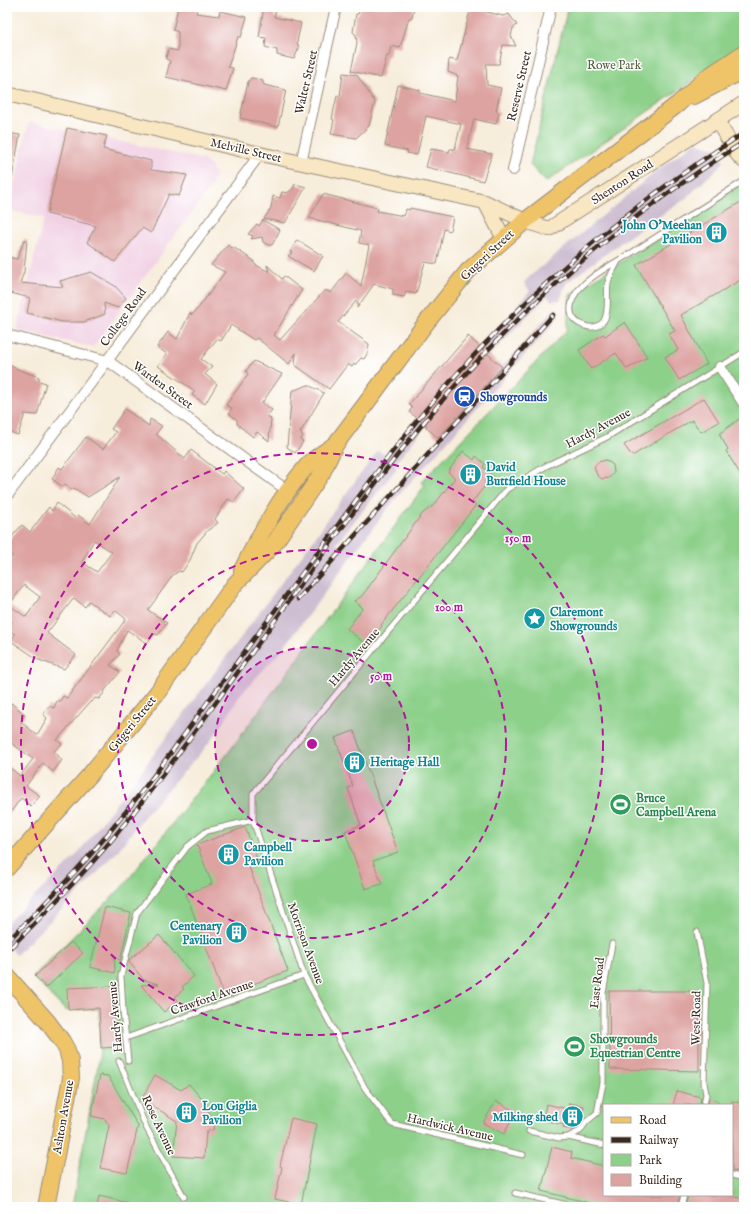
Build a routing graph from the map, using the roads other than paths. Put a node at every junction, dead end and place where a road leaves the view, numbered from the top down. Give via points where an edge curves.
1 (336, 7) edge
2 (551, 7) edge
3 (744, 53) edge
4 (744, 70) edge
5 (7, 94) edge
6 (744, 103) edge
7 (678, 104) junction
8 (717, 121) junction
9 (260, 154) junction
10 (743, 160) edge
11 (300, 163) junction
12 (513, 170) dead end
13 (744, 181) edge
14 (485, 202) junction
15 (525, 221) junction
16 (504, 239) junction
17 (618, 261) junction
18 (7, 335) edge
19 (744, 352) edge
20 (108, 360) junction
21 (720, 367) junction
22 (744, 404) edge
23 (335, 445) junction
24 (288, 491) junction
25 (7, 496) edge
26 (235, 584) junction
27 (253, 820) junction
28 (13, 858) edge
29 (7, 868) edge
30 (696, 932) dead end
31 (612, 944) dead end
32 (304, 975) junction
33 (9, 979) edge
34 (126, 1038) junction
35 (119, 1061) dead end
36 (128, 1061) dead end
37 (365, 1088) joint
38 (704, 1104) edge
39 (529, 1131) dead end
40 (568, 1137) junction
41 (603, 1146) edge
42 (524, 1154) dead end
43 (733, 1175) edge
44 (744, 1178) edge
45 (515, 1193) dead end
46 (684, 1196) edge
47 (184, 1197) dead end
48 (46, 1207) edge
49 (576, 1207) edge
50 (681, 1207) edge

1 - 11 street, Walter Street
2 - 12 street, Reserve Street
3 - 7 main road, Gugeri Street via 706,78
4 - 7 main road, Gugeri Street
5 - 9 street, Melville Street
6 - 8 street, Shenton Road
7 - 15 main road, Gugeri Street
8 - 10 street
8 - 15 street, Shenton Road via 549,229
9 - 11 street, Melville Street
9 - 20 street, College Road
11 - 14 street, Melville Street
13 - 17 lane
14 - 15 street, Melville Street
14 - 16 street
15 - 16 main road, Gugeri Street
16 - 23 main road, Gugeri Street via 468,271
17 - 17 lane via 608,282 607,311 602,324 589,328 576,322 572,317 571,305 575,294 588,281
18 - 20 street, Warden Street
19 - 21 lane, Hardy Avenue
20 - 24 street, Warden Street
20 - 25 street, College Road
21 - 22 street
21 - 27 lane, Hardy Avenue via 607,437 546,466 507,489 253,794
23 - 24 main road, Gugeri Street via 308,465
23 - 26 main road, Gugeri Street via 322,474 273,546
24 - 26 main road, Gugeri Street via 259,537
26 - 28 main road, Gugeri Street via 157,693 88,777
27 - 32 lane, Morrison Avenue
27 - 34 lane, Hardy Avenue via 207,831 187,847 137,913 121,976
28 - 29 main road, Gugeri Street
30 - 38 lane, West Road via 707,984
31 - 40 lane, East Road via 603,992 603,1083 597,1113 580,1130
32 - 34 lane, Crawford Avenue
32 - 37 lane, Morrison Avenue
33 - 48 main road, Ashton Avenue via 62,1041 70,1061 71,1078
34 - 36 lane, Hardy Avenue
35 - 47 lane, Rose Avenue via 146,1126
37 - 42 lane, Hardwick Avenue via 392,1124
39 - 40 lane via 559,1138
40 - 41 lane
43 - 44 lane
45 - 49 lane
46 - 50 lane

